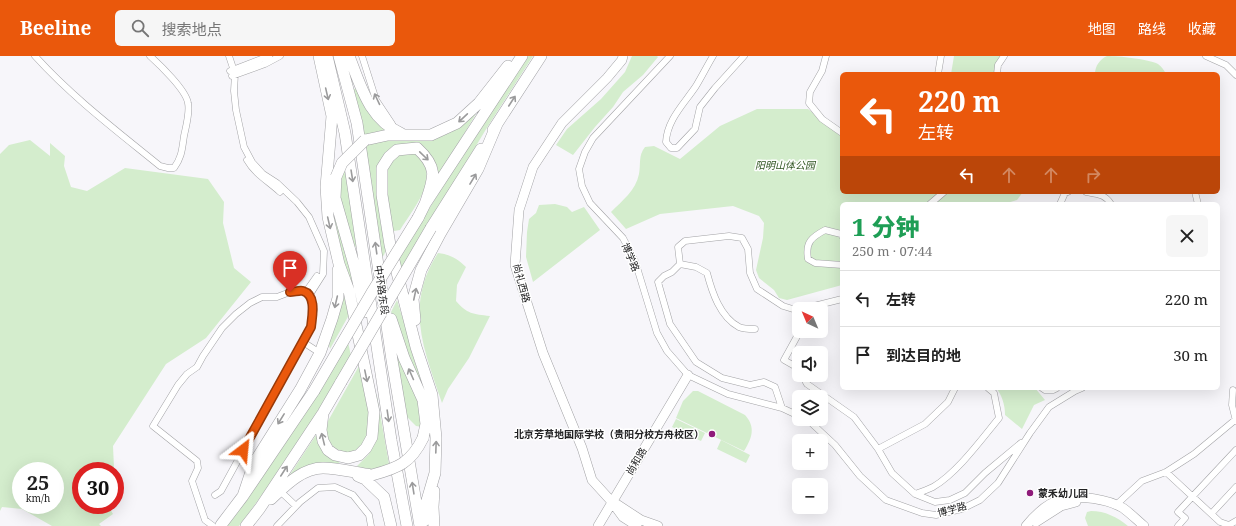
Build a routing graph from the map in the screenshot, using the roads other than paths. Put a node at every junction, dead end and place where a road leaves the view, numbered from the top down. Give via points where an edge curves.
1 (35, 56) edge
2 (225, 56) edge
3 (229, 56) edge
4 (269, 56) edge
5 (280, 56) edge
6 (319, 56) edge
7 (327, 56) edge
8 (339, 56) edge
9 (348, 56) edge
10 (362, 56) edge
11 (515, 56) edge
12 (522, 56) edge
13 (541, 56) edge
14 (623, 56) edge
15 (670, 56) edge
16 (713, 56) edge
17 (744, 56) edge
18 (826, 56) edge
19 (941, 56) edge
20 (1004, 56) edge
21 (1206, 56) edge
22 (153, 57) edge
23 (938, 72) edge
24 (997, 72) edge
25 (232, 73) junction
26 (1236, 75) edge
27 (497, 124) junction
28 (840, 132) edge
29 (399, 133) junction
30 (942, 194) edge
31 (1097, 194) edge
32 (932, 202) edge
33 (1110, 202) edge
34 (425, 204) junction
35 (840, 235) edge
36 (339, 264) junction
37 (680, 264) junction
38 (840, 265) edge
39 (307, 294) junction
40 (383, 296) junction
41 (840, 300) edge
42 (828, 302) edge
43 (792, 309) edge
44 (755, 329) dead end
45 (796, 338) edge
46 (303, 342) junction
47 (416, 347) junction
48 (320, 353) junction
49 (792, 365) edge
50 (688, 375) junction
51 (806, 382) edge
52 (954, 390) edge
53 (990, 390) edge
54 (1077, 390) edge
55 (1232, 390) dead end
56 (385, 396) junction
57 (782, 408) junction
58 (323, 413) junction
59 (792, 413) edge
60 (1236, 420) edge
61 (815, 426) edge
62 (1027, 438) junction
63 (878, 449) junction
64 (1236, 450) edge
65 (344, 471) junction
66 (1166, 472) junction
67 (435, 473) junction
68 (398, 476) junction
69 (1236, 487) edge
70 (280, 491) junction
71 (915, 494) junction
72 (215, 495) dead end
73 (243, 496) junction
74 (1193, 496) junction
75 (612, 502) junction
76 (1116, 505) junction
77 (296, 506) junction
78 (260, 508) junction
79 (1212, 513) junction
80 (1236, 521) edge
81 (217, 526) edge
82 (246, 526) edge
83 (277, 526) edge
84 (371, 526) edge
85 (391, 526) edge
86 (397, 526) edge
87 (407, 526) edge
88 (420, 526) edge
89 (425, 526) edge
90 (434, 526) edge
91 (598, 526) edge
92 (637, 526) edge
93 (658, 526) edge
94 (1026, 526) edge
95 (1033, 526) edge
96 (1136, 526) edge
97 (1144, 526) edge
98 (1178, 526) edge

1 - 22 street via 50,73 160,166 174,168 180,160 188,102 173,78
2 - 25 street
3 - 25 street
4 - 25 street
5 - 25 street via 265,64
6 -> 36 highway via 332,116 326,187 328,217
7 -> 56 highway, 中环路东段 via 345,133
40 -> 8 highway, 中环路东段 via 358,123
9 - 29 highway via 372,110 382,122
29 -> 10 street via 376,100
11 -> 29 highway via 479,103 457,123 431,135 409,136
12 - 34 highway
27 -> 13 highway
14 - 75 street, 尚礼西路 via 607,78 562,123 533,167 519,210 515,265 543,353 582,448 592,480
15 - 50 street, 博学路 via 593,138 584,152 579,169 582,186 590,203 623,238 635,261 657,333 667,351
16 - 17 street via 666,132 666,142 671,148 677,148 695,129 700,108
18 - 28 street via 822,70 810,92 809,103 822,119
19 - 23 street
20 - 24 street via 998,65
21 - 26 street via 1226,65
25 - 39 street via 233,119 240,148 251,167 292,202 308,221 322,253 319,273
47 -> 27 highway via 413,299 421,270 478,169
27 - 58 highway, bridge via 431,228
29 - 56 highway, bridge via 365,140 342,163 336,177 335,198 355,268
30 - 32 street
31 - 33 street via 1107,198
47 -> 34 highway via 390,245 382,195 382,168 396,150 416,148 430,162 433,171 432,184
34 - 73 highway, bridge via 314,391
35 - 38 street via 825,230 808,243 807,252 808,259 815,263
36 -> 48 highway via 338,298
36 -> 58 highway via 349,291 374,412 372,437 366,448 358,455 348,458 335,455 328,450 322,441
37 - 43 street via 678,246 685,241 729,236 742,238 748,249 750,272 757,289 783,306
37 - 44 street via 696,267 707,273 712,293 725,315 740,327
37 - 57 street via 658,282 670,324 696,362 722,378 750,385 764,382 775,387
39 - 46 street via 314,310 311,327
39 - 81 street via 303,291 290,292 277,297 262,298 250,303 236,314 222,328 197,367 178,385 153,426 197,461 198,468 192,481 204,520
65 -> 40 highway, bridge via 372,475 394,469 413,455 423,438 426,424 422,400 404,358
88 -> 40 highway, 中环路东段
41 - 42 street
45 - 49 street via 784,360
46 - 48 street
46 - 72 street via 221,491
67 -> 47 highway via 436,438 432,395
48 -> 73 highway via 254,463
50 - 57 street, 博学路 via 728,394
50 - 75 street, 尚和路
51 - 63 street via 854,417
52 - 63 street via 948,402 925,424
53 - 71 street via 994,393 999,418 949,475 932,488
54 - 62 street, 博学路 via 1049,407
55 - 60 street
56 -> 68 highway, 中环路东段
57 - 59 street, 博学路
78 -> 58 highway
60 - 66 street via 1194,454
61 - 62 street, 博学路 via 835,445 860,476 886,500 922,513 936,515 980,500 998,483
62 - 71 street via 985,473 966,493 950,500 935,502
63 - 71 street via 892,473
64 - 74 street
65 - 70 highway via 322,468 309,471 292,480
65 - 85 highway via 365,479 384,497
66 - 74 street
66 - 76 street via 1142,480
67 - 89 highway via 423,514
67 - 90 highway
68 - 86 highway via 395,517
68 - 87 highway, 中环路东段
69 - 79 street
70 - 77 street
70 - 78 highway
73 - 81 highway
74 - 79 street
74 - 98 street via 1178,512 1185,518
75 - 91 street, 尚和路
75 - 92 street, 尚礼西路 via 623,518
75 - 93 street, 尚礼西路 via 641,520
76 - 94 street via 1103,500 1062,499 1034,516
76 - 97 street
77 - 83 street
77 - 84 street via 318,488 335,487 353,495 369,515
78 - 82 highway
79 - 80 street via 1220,522 1228,525
95 - 96 street via 1037,520 1061,506 1076,502 1105,505

